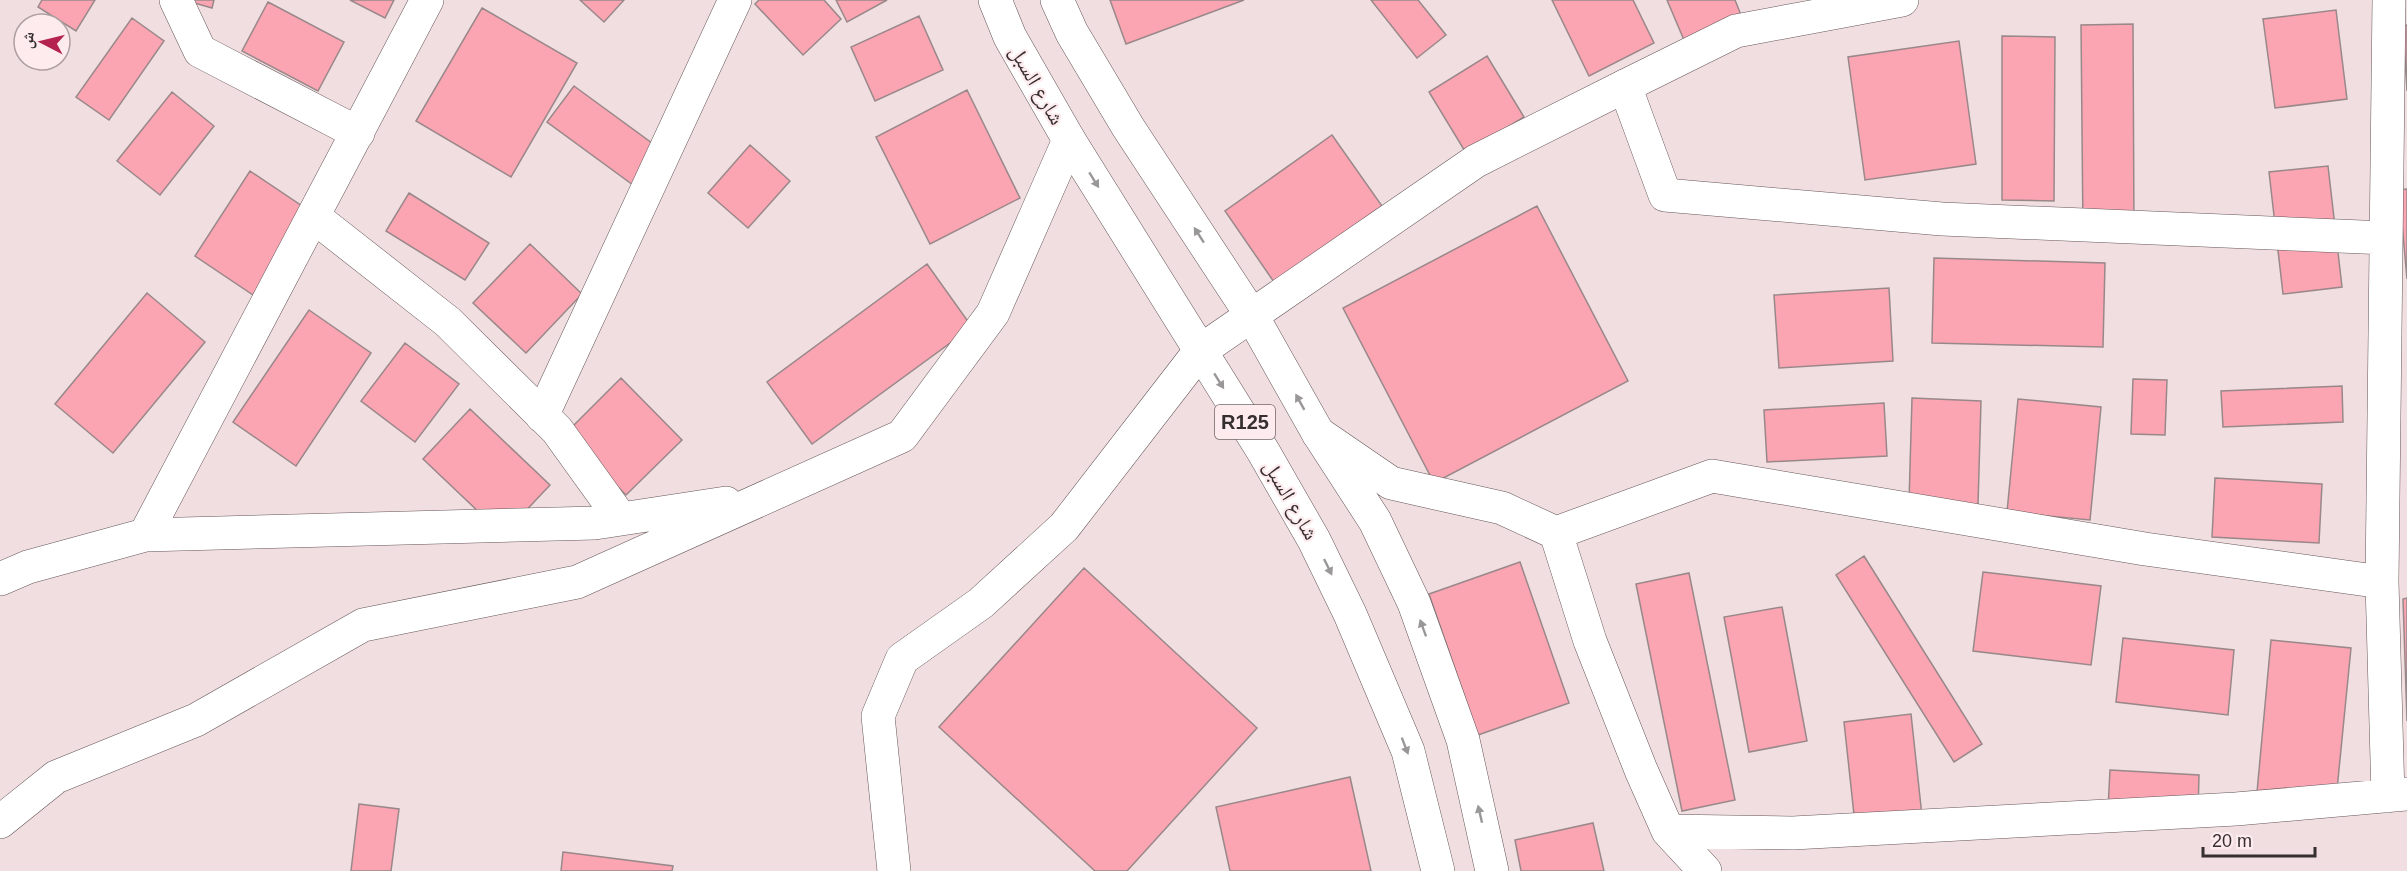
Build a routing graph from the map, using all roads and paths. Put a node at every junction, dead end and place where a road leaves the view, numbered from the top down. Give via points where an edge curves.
1 (176, 0) edge
2 (427, 0) edge
3 (735, 0) edge
4 (995, 0) edge
5 (1057, 0) edge
6 (1902, 0) edge
7 (2389, 0) edge
8 (1625, 86) junction
9 (358, 133) junction
10 (1069, 140) junction
11 (313, 216) junction
12 (2386, 238) junction
13 (1252, 316) junction
14 (1200, 351) junction
15 (542, 416) junction
16 (1318, 433) junction
17 (766, 496) junction
18 (621, 519) junction
19 (1556, 533) junction
20 (145, 535) junction
21 (0, 579) edge
22 (2382, 582) junction
23 (2397, 795) edge
24 (0, 822) edge
25 (1668, 831) junction
26 (894, 871) edge
27 (1438, 871) edge
28 (1492, 871) edge
29 (1704, 871) edge

1 - 9 street via 200,51
2 - 9 street
3 - 15 street
4 - 10 street, شارع السبل / R125 via 1010,37
13 -> 5 street, R125 via 1128,127 1072,33
6 - 8 street via 1736,31
7 - 12 street
8 - 12 street via 1665,195 1942,219
8 - 13 street via 1476,161
9 - 11 street
10 -> 14 street, شارع السبل / R125
10 - 17 street via 993,313 903,436
11 - 15 street via 448,322
11 - 20 street
12 - 22 street
13 - 14 street
16 -> 13 street, R125
14 - 26 street via 1064,527 981,603 902,659 878,716
14 -> 27 street, شارع السبل / R125 via 1314,540 1350,614 1407,751
15 - 18 street via 557,430
16 - 19 street via 1391,483 1502,508
28 -> 16 street, R125 via 1463,740 1414,603 1375,521
17 - 18 street
17 - 24 street via 577,582 363,625 196,720 56,777
18 - 20 street via 595,523
19 - 22 street via 1712,476 2145,549
19 - 25 street via 1590,641
20 - 21 street via 28,567
22 - 23 street
23 - 25 street via 2236,809 1793,833
25 - 29 street

